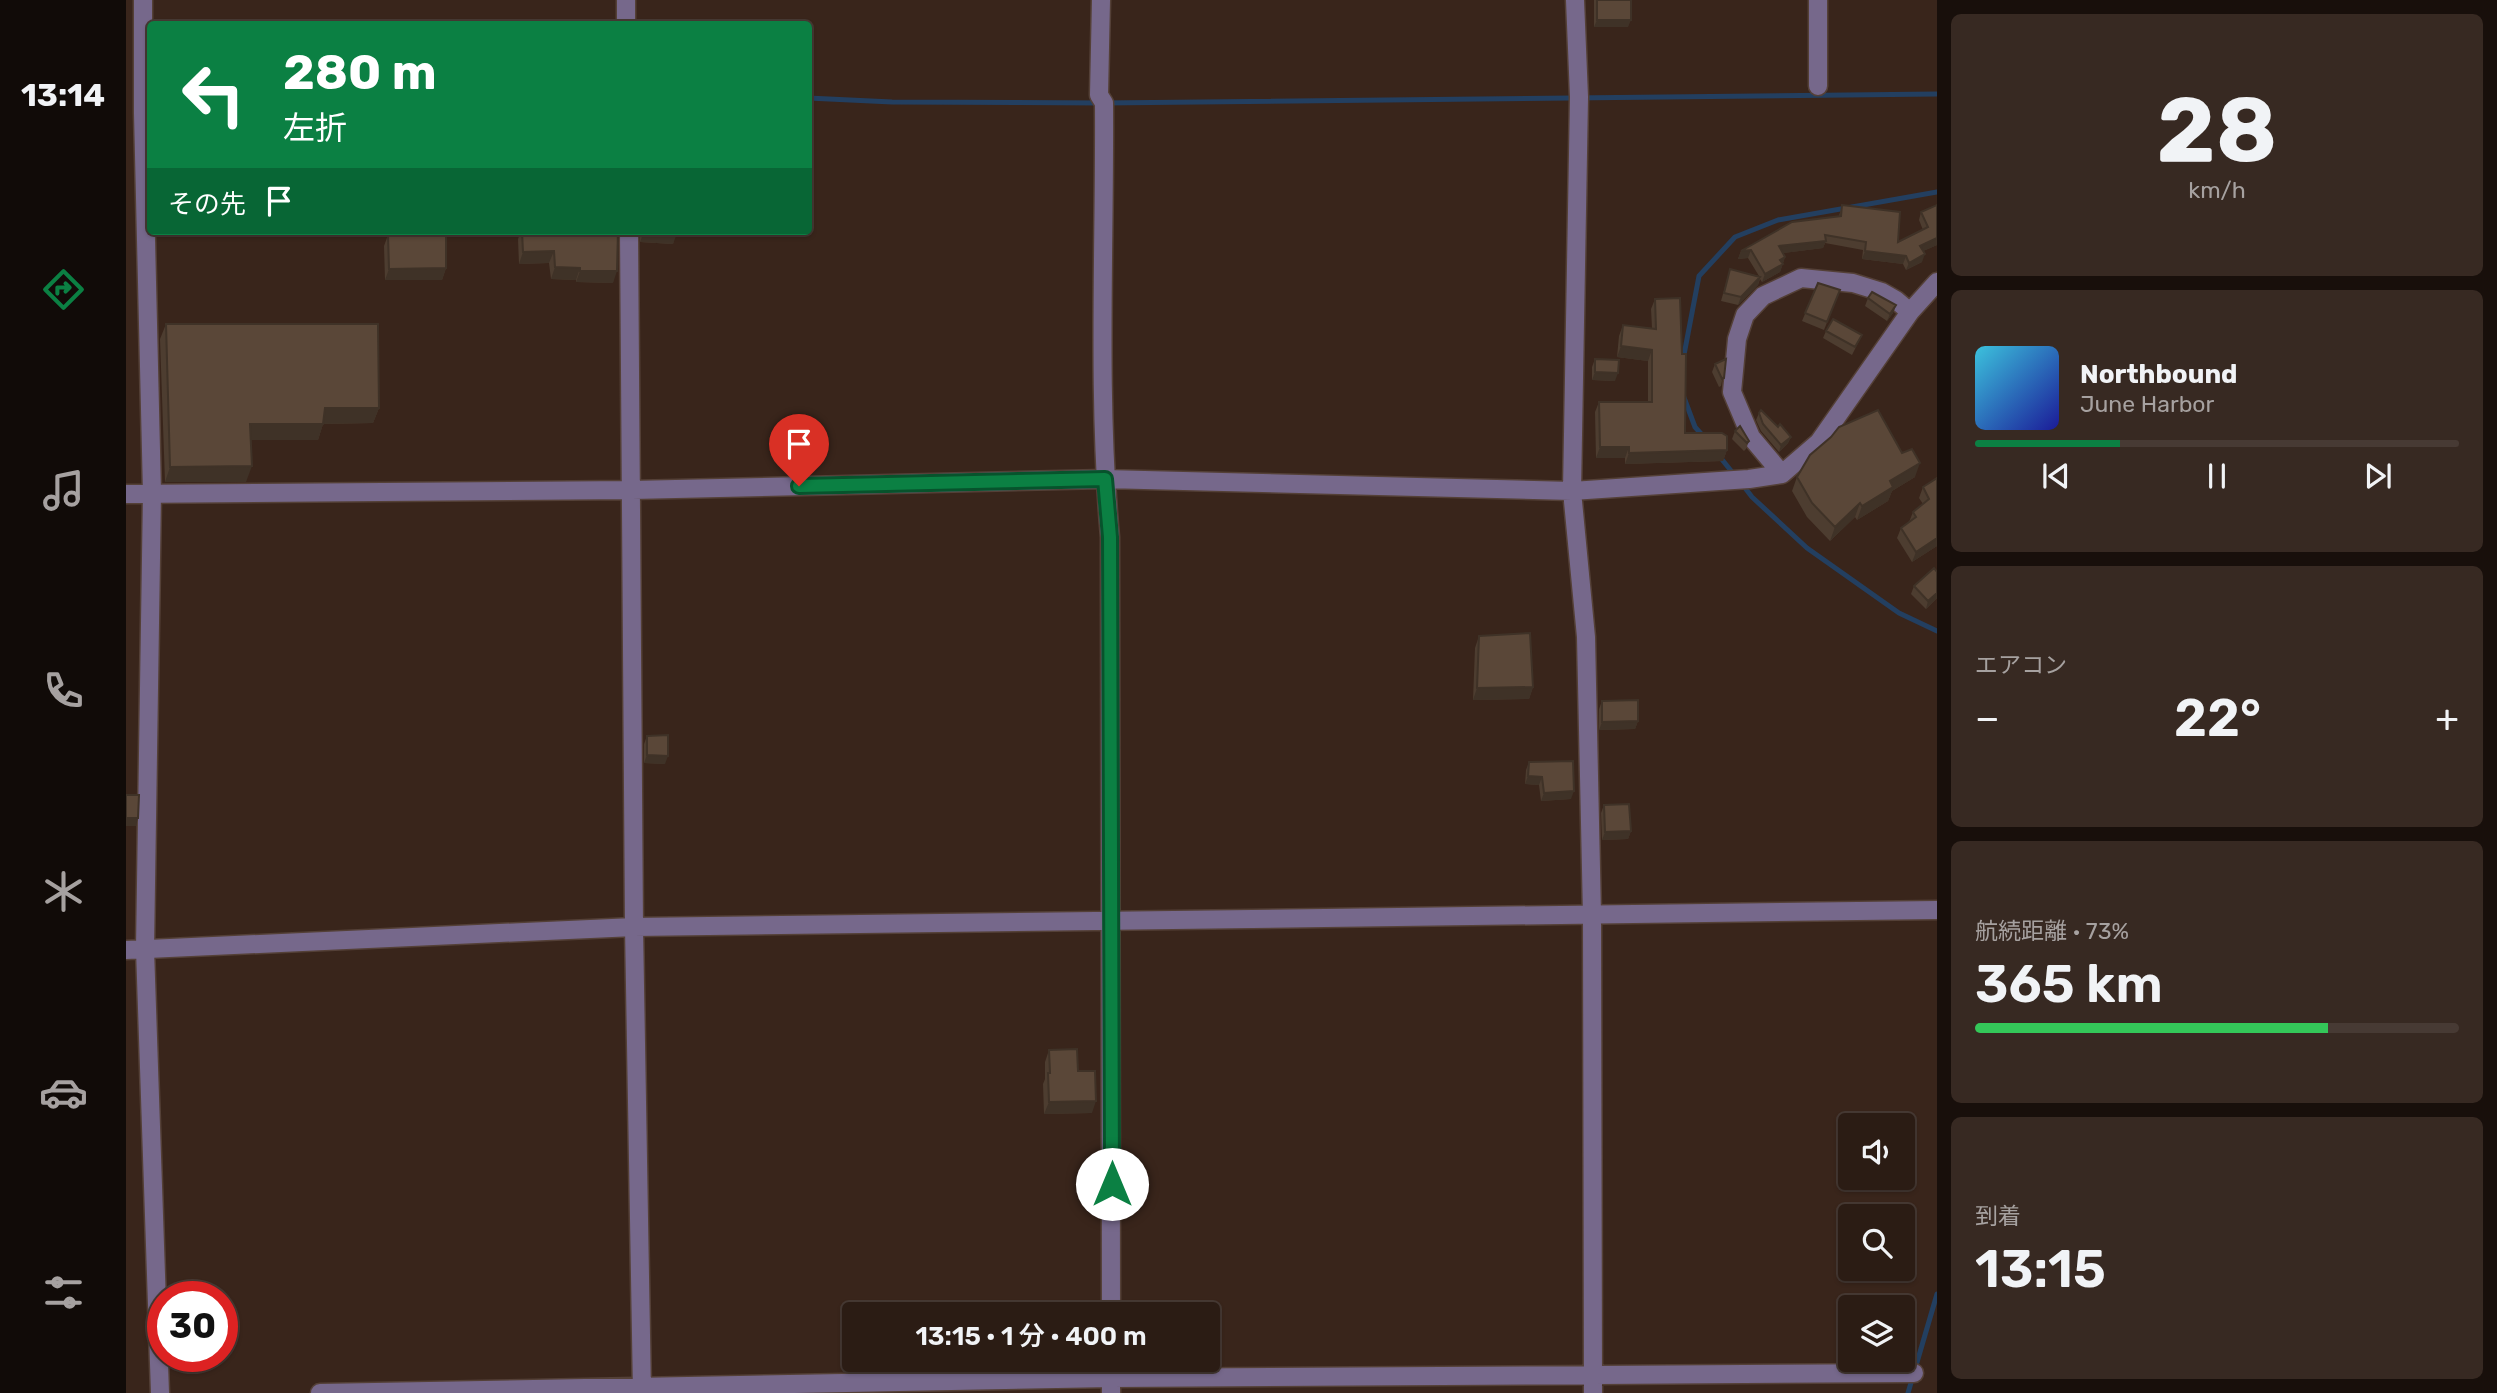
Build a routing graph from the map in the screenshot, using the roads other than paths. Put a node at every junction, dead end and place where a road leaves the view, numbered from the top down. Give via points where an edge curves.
1 (143, 0) edge
2 (626, 0) edge
3 (1101, 0) edge
4 (1575, 0) edge
5 (1818, 0) edge
6 (626, 21) edge
7 (1818, 86) dead end
8 (629, 235) edge
9 (1937, 282) edge
10 (1910, 312) junction
11 (1766, 476) junction
12 (1105, 479) junction
13 (632, 490) junction
14 (1572, 491) junction
15 (152, 493) junction
16 (126, 494) edge
17 (1937, 910) edge
18 (1592, 915) junction
19 (1112, 922) junction
20 (634, 927) junction
21 (145, 949) junction
22 (126, 950) edge
23 (1111, 1302) edge
24 (1914, 1373) dead end
25 (1594, 1384) edge
26 (1111, 1386) edge
27 (642, 1390) edge
28 (160, 1393) edge
29 (320, 1393) edge

1 - 15 street
2 - 6 street
3 - 12 street
4 - 14 street via 1579,97
5 - 7 street
8 - 13 street
9 - 10 street
10 - 11 street via 1819,442
10 - 11 street via 1882,292 1853,283 1801,278 1763,296 1745,315 1737,339 1732,392
11 - 14 street
12 - 13 street
12 - 14 street
12 - 19 street via 1110,537
13 - 15 street
13 - 20 street
14 - 18 street via 1586,637
15 - 16 street
15 - 21 street
17 - 18 street
18 - 19 street
18 - 25 street
19 - 20 street
19 - 23 street
20 - 21 street
20 - 27 street
21 - 22 street
21 - 28 street
24 - 25 street
25 - 26 street
26 - 27 street
27 - 29 street

